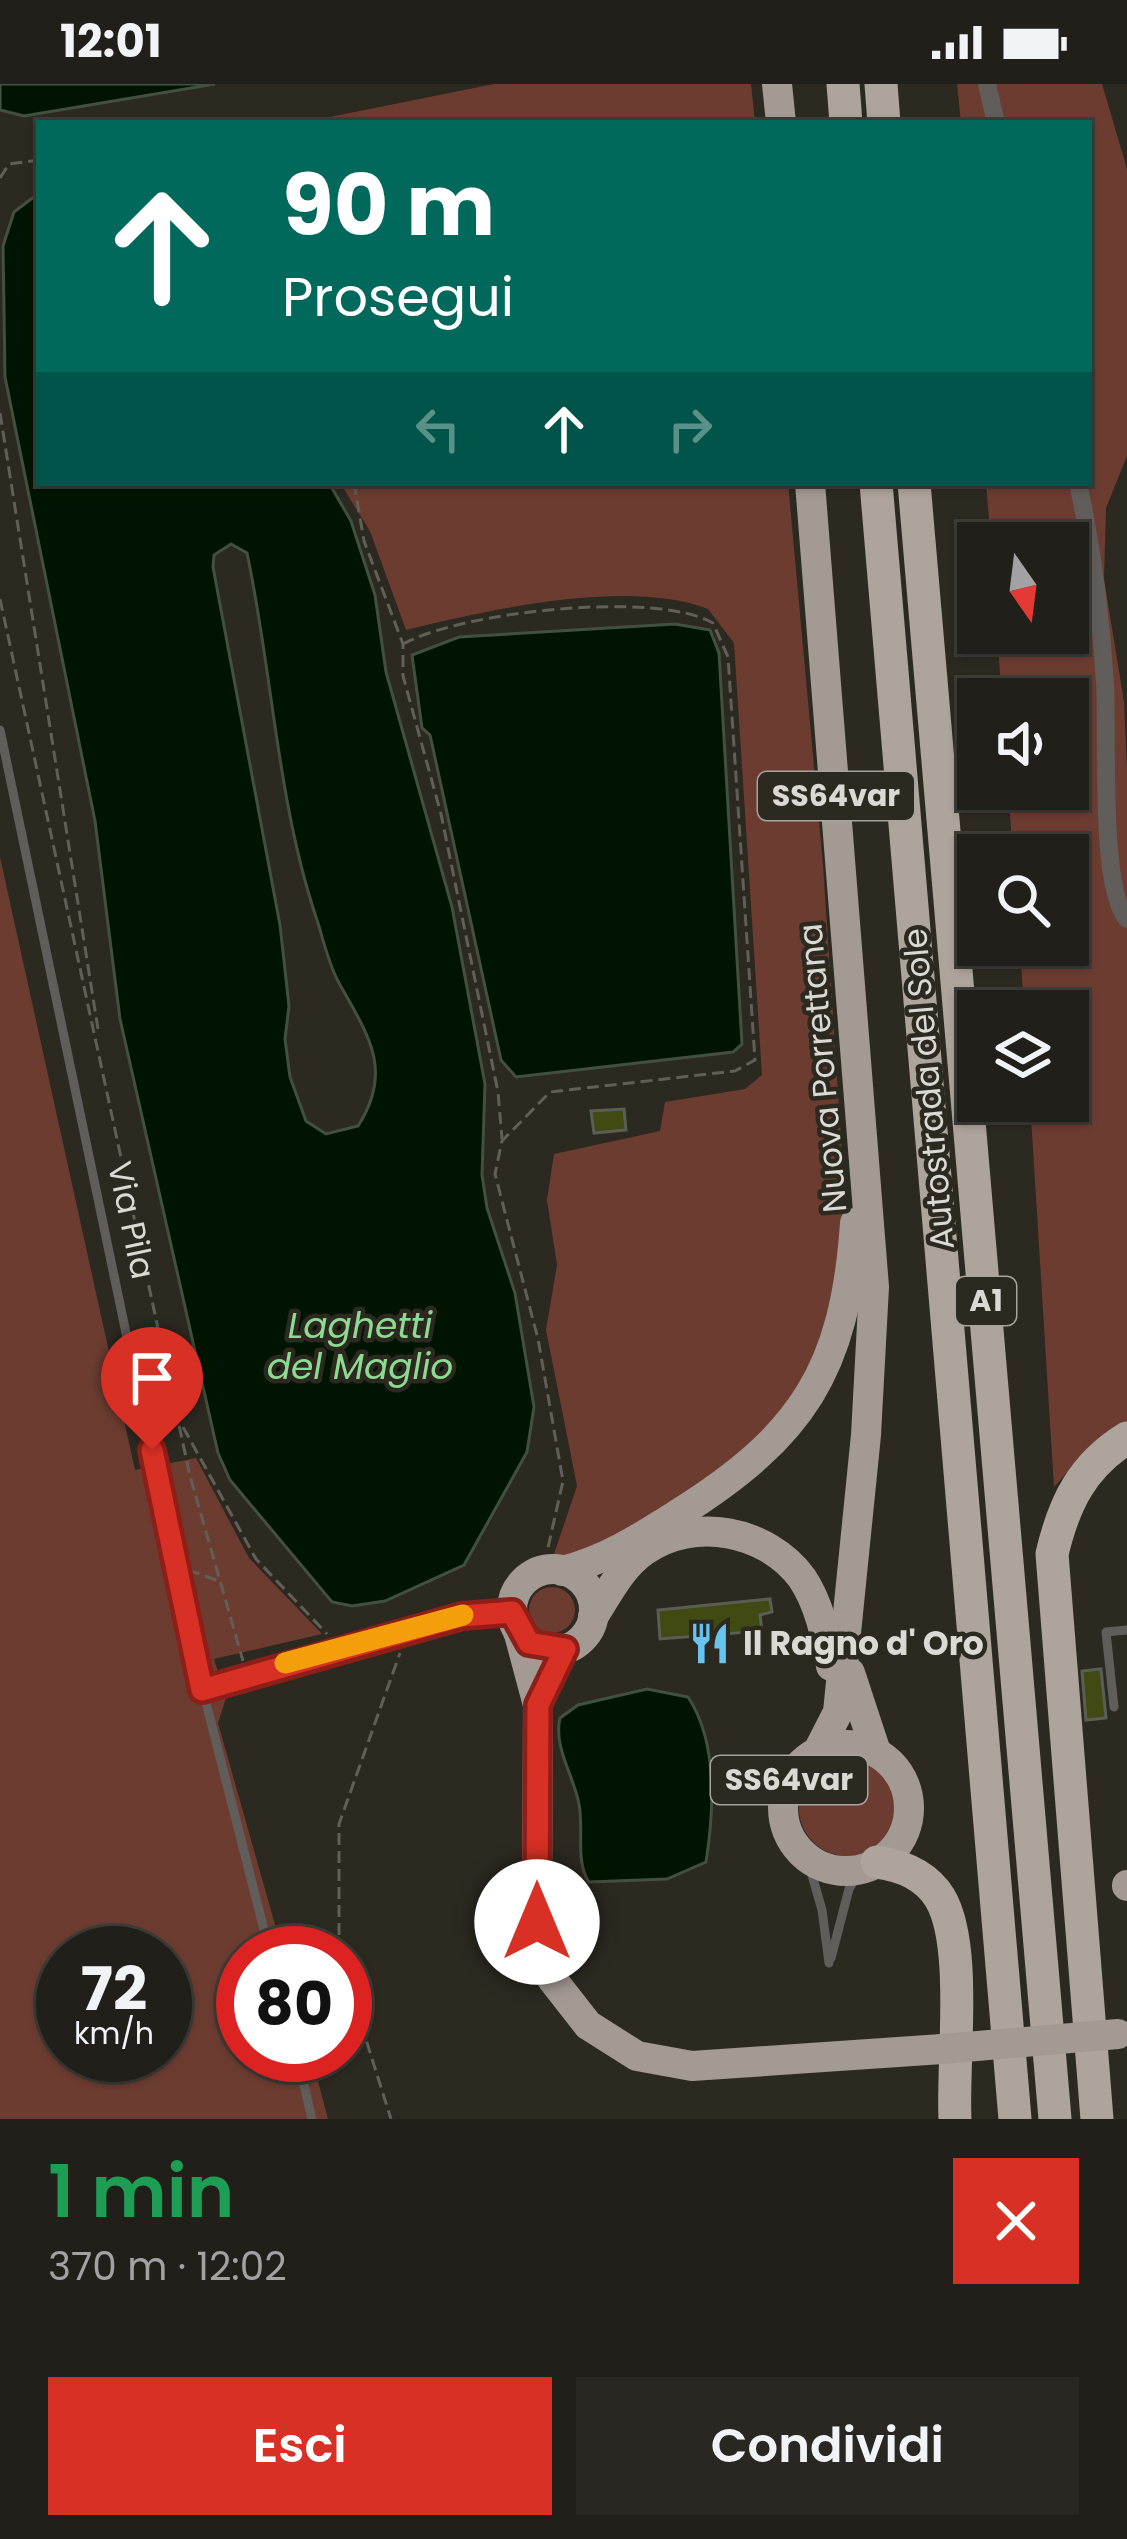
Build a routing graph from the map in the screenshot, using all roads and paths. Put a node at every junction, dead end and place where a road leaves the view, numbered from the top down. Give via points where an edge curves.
1 (777, 84) edge
2 (843, 84) edge
3 (881, 84) edge
4 (987, 84) edge
5 (781, 120) edge
6 (846, 120) edge
7 (884, 120) edge
8 (996, 120) edge
9 (36, 160) edge
10 (0, 178) edge
11 (0, 412) edge
12 (355, 486) edge
13 (810, 486) edge
14 (876, 486) edge
15 (914, 486) edge
16 (1078, 486) edge
17 (0, 598) edge
18 (403, 644) junction
19 (0, 730) edge
20 (1127, 919) edge
21 (101, 1049) junction
22 (862, 1109) junction
23 (502, 1141) junction
24 (180, 1421) junction
25 (1127, 1438) edge
26 (177, 1566) junction
27 (552, 1571) junction
28 (220, 1581) junction
29 (593, 1617) junction
30 (516, 1623) junction
31 (1127, 1630) edge
32 (328, 1636) dead end
33 (844, 1646) junction
34 (565, 1649) junction
35 (401, 1651) dead end
36 (247, 1675) junction
37 (221, 1683) joint
38 (202, 1690) junction
39 (538, 1705) junction
40 (1114, 1707) dead end
41 (838, 1712) junction
42 (818, 1751) junction
43 (877, 1752) junction
44 (807, 1858) junction
45 (869, 1866) junction
46 (263, 1926) edge
47 (339, 1926) edge
48 (1122, 2033) edge
49 (372, 2059) edge
50 (303, 2082) edge
51 (312, 2119) edge
52 (391, 2119) edge
53 (955, 2119) edge
54 (1016, 2119) edge
55 (1055, 2119) edge
56 (1097, 2119) edge

1 - 5 highway
2 - 6 highway
3 - 7 highway
4 - 8 street
9 - 10 path via 9,164
11 - 21 path
12 - 18 path via 364,541
13 - 22 highway, Nuova Porrettana / SS64var
14 - 54 highway, Autostrada del Sole / A1
15 - 55 highway, Autostrada del Sole / A1
16 - 20 street via 1105,680 1110,854 1118,909
17 - 21 path
18 - 23 path via 403,676 440,814
18 - 23 path via 489,616 663,608 713,622 728,657 755,1060 735,1070 550,1091
19 - 26 lane, Via Pila
21 - 24 path
22 - 27 highway, SS64var via 846,1307 808,1403 726,1484 600,1560
22 - 33 highway, Nuova Porrettana / SS64var via 872,1359
23 - 27 path via 496,1195 538,1339 563,1480
24 - 28 path
24 - 32 path via 256,1559
25 - 56 highway via 1083,1475 1052,1554
26 - 28 path
26 - 38 lane, Via Pila
27 - 29 highway via 590,1593
27 - 30 highway via 517,1591
28 - 36 path
29 - 34 highway, SS64var
29 - 41 highway, SS64var via 647,1548 706,1530 751,1539 788,1563 812,1597
30 - 34 highway via 540,1649
30 - 36 street via 462,1616
30 - 39 highway, SS64var
31 - 40 lane via 1106,1632
33 - 41 highway, Nuova Porrettana
33 - 43 highway, SS64var
34 - 39 highway, SS64var
35 - 47 path via 339,1824
36 - 37 street
37 - 38 lane
38 - 46 lane, Via Pila
39 - 48 highway, SS64var, bridge via 542,1952 566,2001 610,2043 663,2064
41 - 42 highway, SS64var
42 - 43 highway, SS64var via 858,1745
42 - 44 highway, SS64var via 784,1792 786,1828
43 - 45 highway, SS64var via 903,1779 909,1816 903,1835
44 - 45 highway via 842,1871
44 - 45 lane via 829,1963 849,1888
45 - 53 highway via 896,1865 928,1883 949,1920
49 - 52 path
50 - 51 lane

